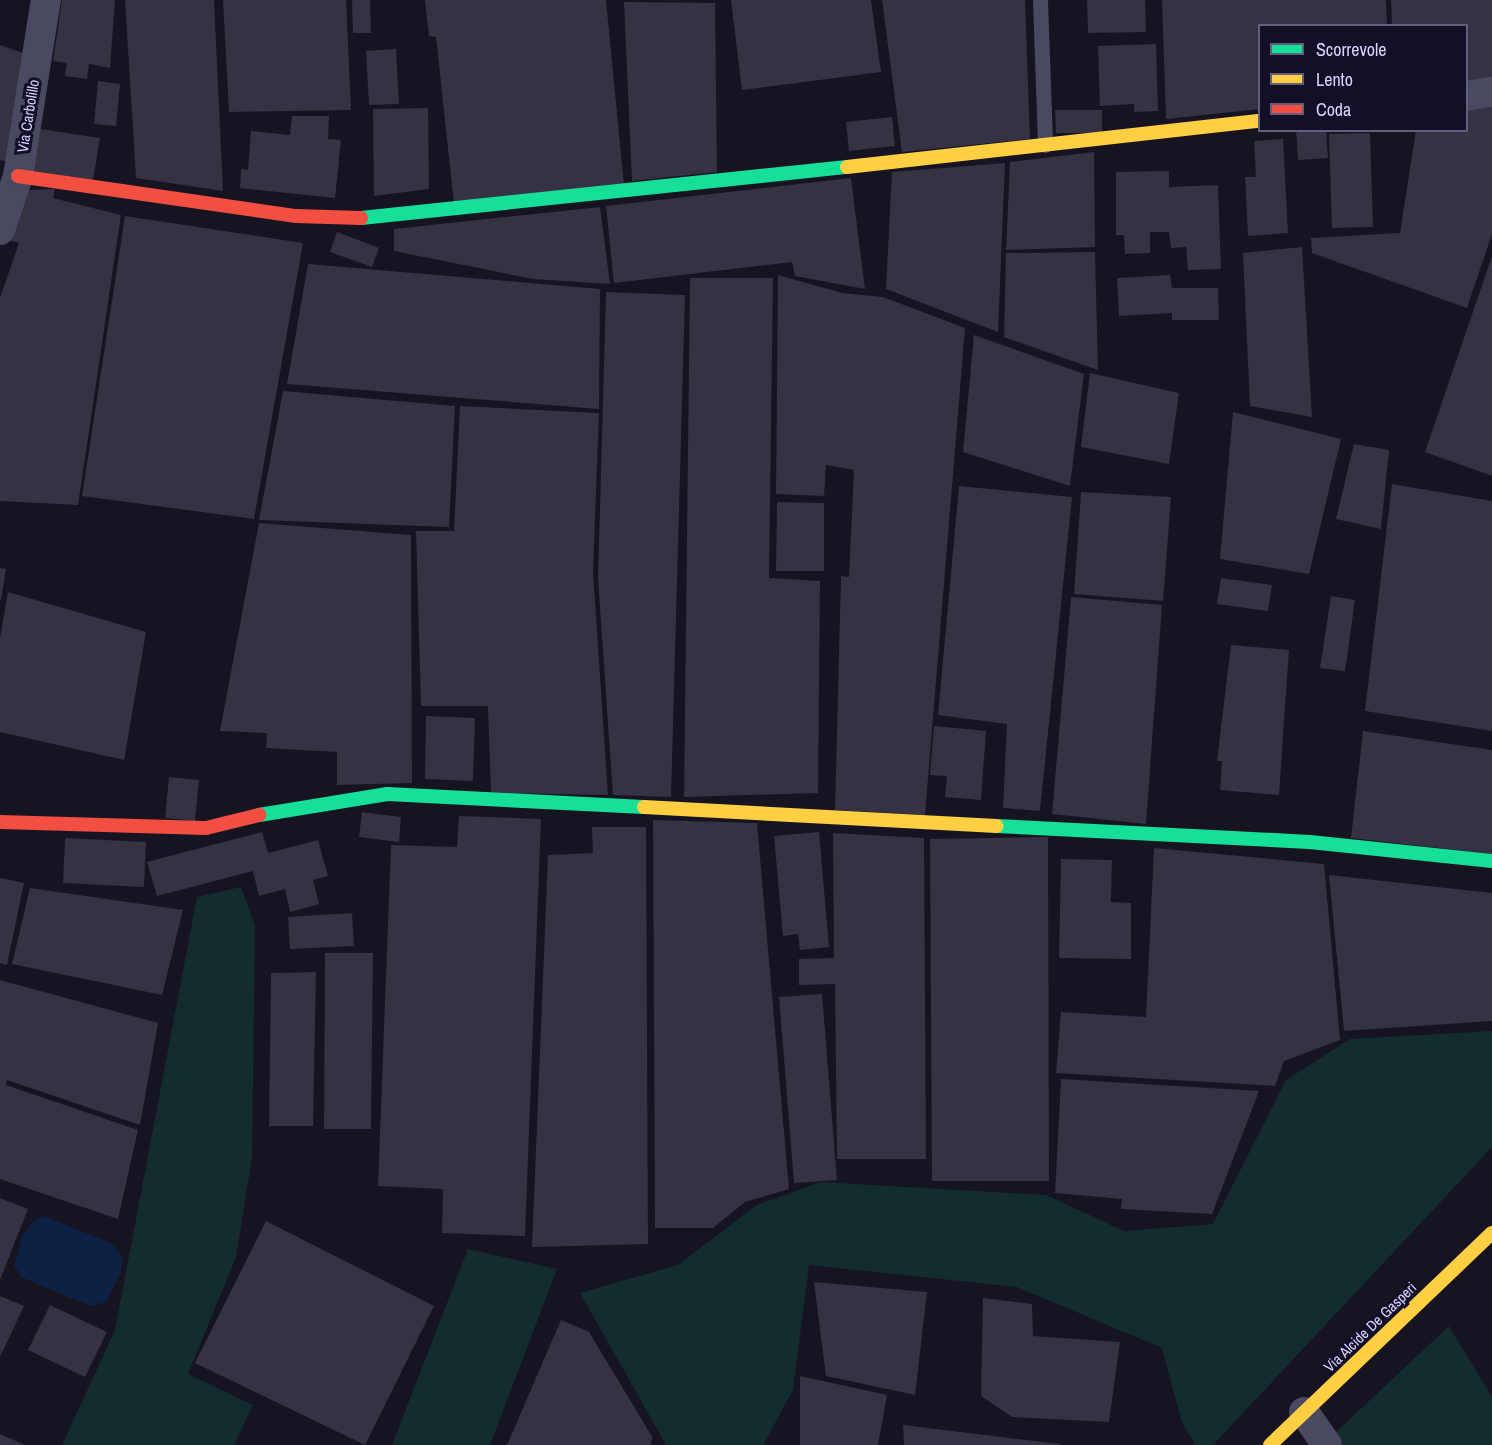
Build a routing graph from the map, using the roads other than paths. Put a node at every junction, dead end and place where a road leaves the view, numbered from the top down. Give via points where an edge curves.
1 (46, 0) edge
2 (1040, 0) edge
3 (1492, 92) edge
4 (1468, 96) edge
5 (1258, 121) edge
6 (1045, 145) junction
7 (18, 176) junction
8 (0, 230) edge
9 (0, 822) edge
10 (1492, 861) edge
11 (1492, 1233) edge
12 (1304, 1412) junction
13 (1270, 1445) edge
14 (1327, 1445) edge

1 - 7 street, Via Carbolillo
2 - 6 lane
3 - 4 street
5 - 6 street
6 - 7 street via 375,219 296,216
7 - 8 street, Via Carbolillo
9 - 10 street via 206,828 310,803 387,794 1298,842
11 - 12 street, Via Alcide De Gasperi
12 - 13 street, Via Alcide De Gasperi
12 - 14 street

